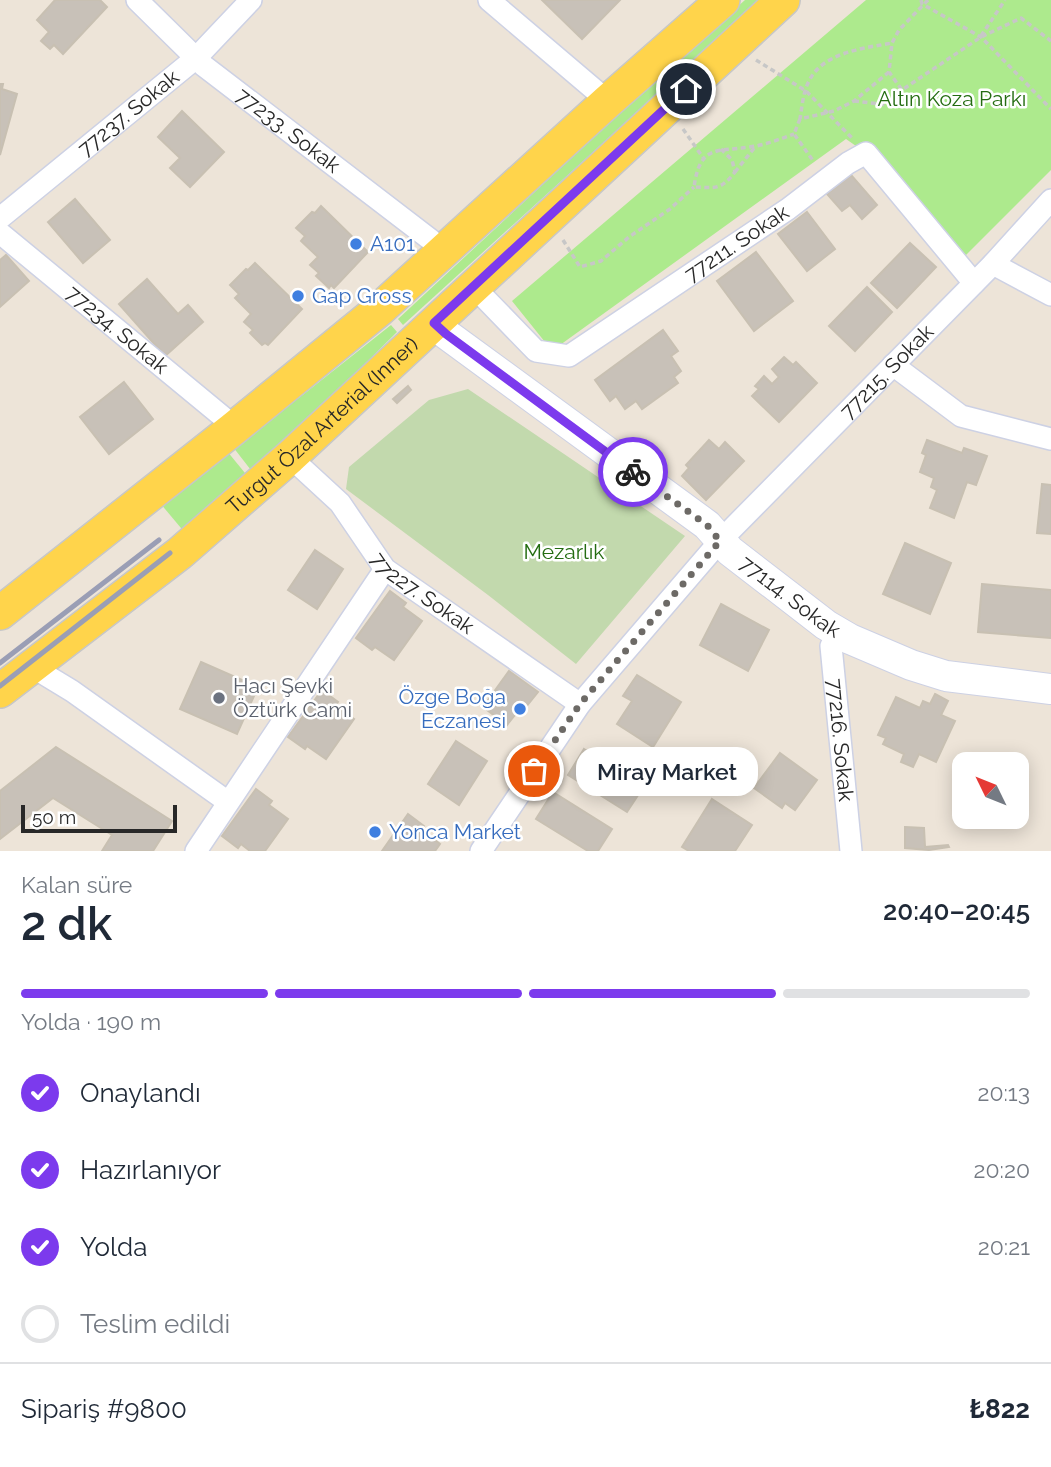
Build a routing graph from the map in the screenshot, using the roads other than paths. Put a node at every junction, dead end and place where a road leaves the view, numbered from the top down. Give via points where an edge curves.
1 (137, 0) edge
2 (251, 0) edge
3 (489, 0) edge
4 (723, 0) edge
5 (783, 0) edge
6 (196, 58) junction
7 (607, 102) junction
8 (1051, 200) edge
9 (0, 218) edge
10 (0, 233) edge
11 (442, 253) junction
12 (993, 264) junction
13 (974, 283) junction
14 (473, 286) junction
15 (1051, 295) edge
16 (434, 323) junction
17 (893, 365) junction
18 (233, 429) junction
19 (1051, 439) edge
20 (290, 457) junction
21 (720, 541) junction
22 (385, 569) junction
23 (0, 613) edge
24 (838, 632) junction
25 (35, 664) junction
26 (1051, 689) edge
27 (0, 691) edge
28 (580, 704) junction
29 (228, 803) junction
30 (196, 851) edge
31 (481, 851) edge
32 (850, 851) edge

1 - 6 street, 77233. Sokak
2 - 6 street, 77237. Sokak
3 - 7 street
4 - 7 main road
5 - 14 main road, Turgut Özal Arterial (Inner)
6 - 9 street, 77237. Sokak
6 - 11 street, 77233. Sokak
7 - 11 main road
8 - 12 street, 77215. Sokak
10 - 18 street, 77234. Sokak
11 - 18 main road
12 - 13 street, 77215. Sokak
12 - 15 street
13 - 14 street, 77211. Sokak via 866,153 569,356 536,351
13 - 17 street, 77215. Sokak
14 - 16 main road, Turgut Özal Arterial (Inner)
16 - 20 main road, Turgut Özal Arterial (Inner)
16 - 21 main road, 77114. Sokak via 707,525
17 - 19 street via 961,416
17 - 21 street, 77215. Sokak
18 - 23 main road
20 - 22 street, 77227. Sokak via 340,503
20 - 25 main road, Turgut Özal Arterial (Inner) via 180,553
21 - 24 main road, 77114. Sokak
21 - 28 street, 77215. Sokak
22 - 28 street, 77227. Sokak
22 - 29 street
24 - 26 main road, 77114. Sokak via 946,676
24 - 32 street, 77216. Sokak via 831,646
25 - 27 main road, Turgut Özal Arterial (Inner)
25 - 29 street
28 - 31 street, 77215. Sokak
29 - 30 street

